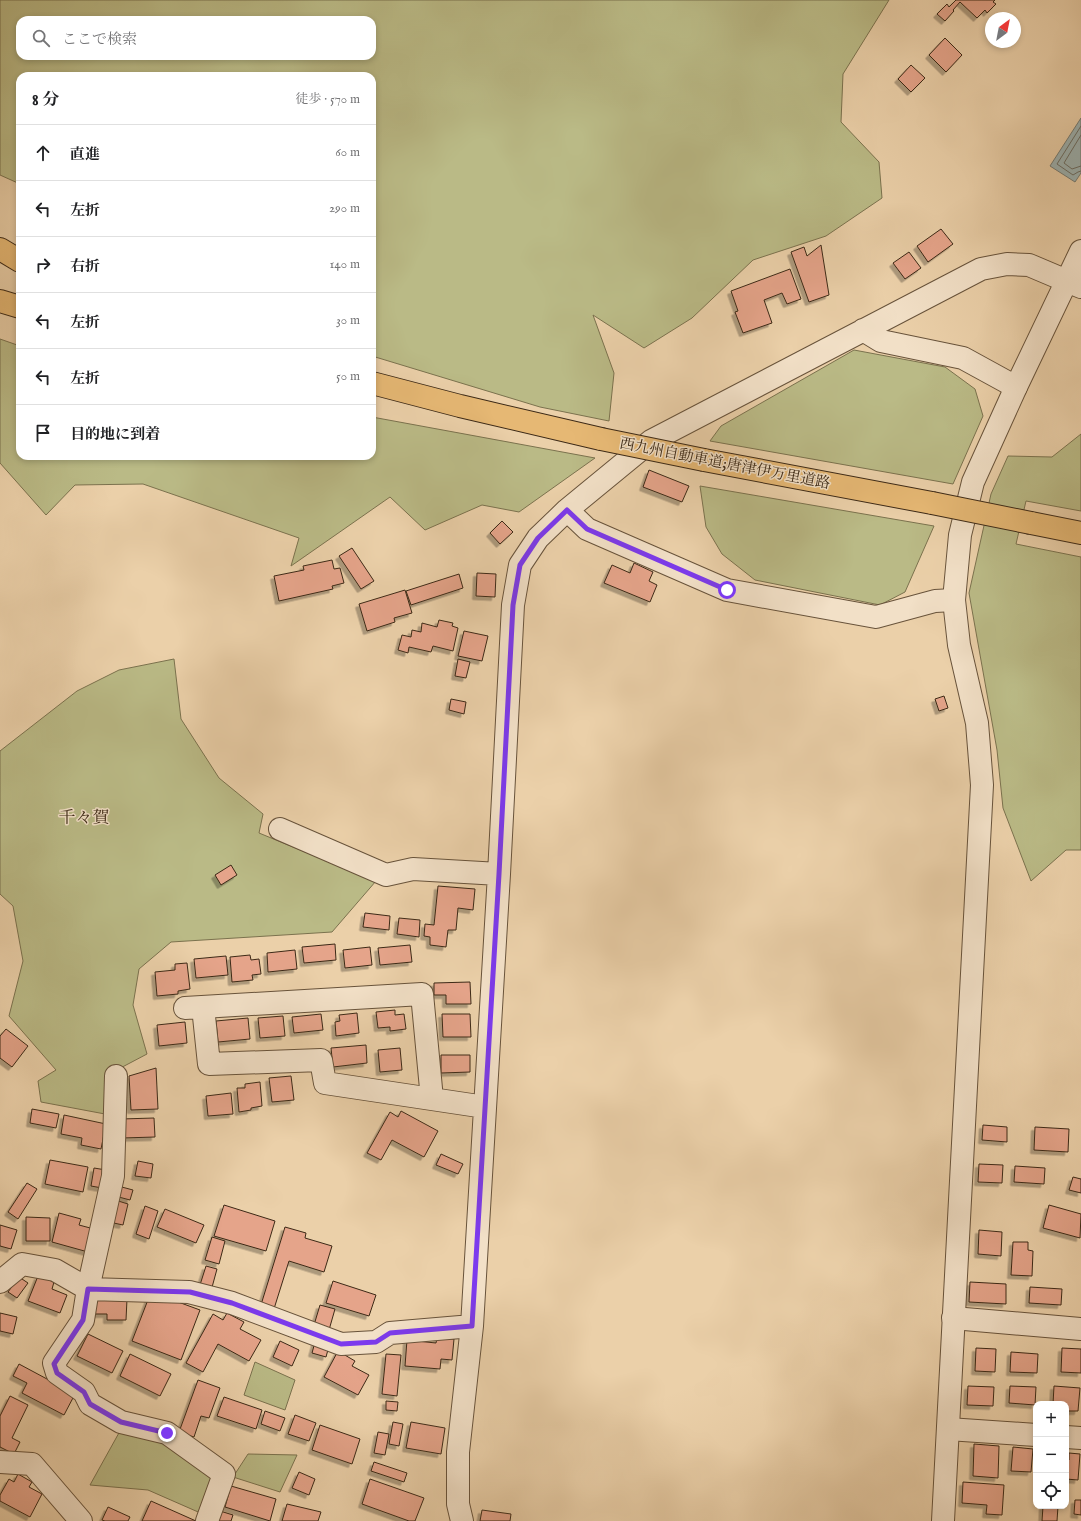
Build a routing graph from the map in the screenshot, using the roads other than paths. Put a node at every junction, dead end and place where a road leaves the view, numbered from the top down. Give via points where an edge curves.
1 (0, 249) edge
2 (1081, 251) edge
3 (16, 259) edge
4 (0, 266) edge
5 (16, 272) edge
6 (1074, 284) edge
7 (0, 301) edge
8 (16, 306) edge
9 (863, 330) junction
10 (376, 384) edge
11 (1016, 387) junction
12 (567, 510) junction
13 (1081, 532) edge
14 (954, 600) junction
15 (280, 829) dead end
16 (499, 874) junction
17 (116, 1076) dead end
18 (432, 1099) junction
19 (485, 1107) junction
20 (0, 1282) edge
21 (88, 1289) junction
22 (954, 1318) junction
23 (472, 1326) junction
24 (1081, 1329) edge
25 (948, 1429) junction
26 (1033, 1435) edge
27 (1069, 1437) edge
28 (1081, 1438) edge
29 (0, 1462) edge
30 (81, 1521) edge
31 (207, 1521) edge
32 (462, 1521) edge
33 (943, 1521) edge

1 - 3 highway
2 - 6 street
4 - 5 highway
6 - 9 street via 1029,265 1007,264 981,269
6 - 11 street
7 - 8 highway
9 - 11 street via 881,341 963,358
9 - 12 street via 651,441
10 - 13 highway, 西九州自動車道;唐津伊万里道路, bridge via 601,439
11 - 14 street via 973,482 960,534
12 - 14 street via 587,529 727,590 876,617 935,601
12 - 16 street via 538,538 520,565 513,612
14 - 22 street via 959,645 977,723 982,785
15 - 16 street via 386,875 413,869
16 - 19 street
17 - 21 street via 113,1176
18 - 18 street via 325,1083 321,1060 209,1064 194,1007 422,994
18 - 19 street
19 - 23 street
20 - 21 street via 22,1264 55,1270
21 - 23 street via 190,1292 232,1303 341,1344 376,1342 390,1333
21 - 31 street via 83,1320 54,1364 57,1373 84,1392 90,1404 121,1422 167,1433 224,1474
22 - 24 street
22 - 25 street
23 - 32 street via 458,1452 458,1504
25 - 26 street
25 - 33 street
27 - 28 street
29 - 30 street via 32,1464

